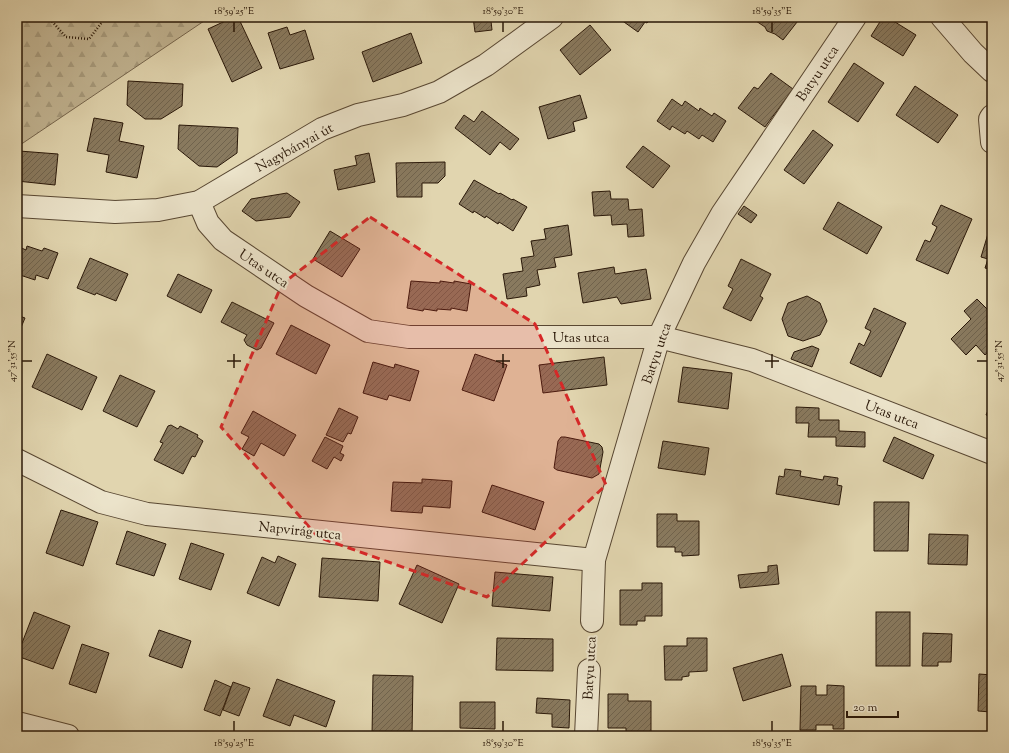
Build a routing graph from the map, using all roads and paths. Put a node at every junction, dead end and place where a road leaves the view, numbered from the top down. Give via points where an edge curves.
1 (48, 17) edge
2 (106, 17) edge
3 (552, 17) edge
4 (855, 17) edge
5 (942, 17) edge
6 (992, 71) edge
7 (992, 116) edge
8 (992, 142) edge
9 (199, 202) junction
10 (17, 206) edge
11 (659, 337) junction
12 (992, 453) edge
13 (17, 460) edge
14 (594, 560) junction
15 (592, 621) joint
16 (589, 670) joint
17 (17, 723) edge
18 (68, 736) edge
19 (586, 736) edge

1 - 2 path via 66,37 89,39
3 - 9 street, Nagybányai út via 486,65 439,92 404,105 358,115 322,129
4 - 11 street, Batyu utca via 722,214 694,263
5 - 6 street
7 - 8 street
9 - 10 street, Nagybányai út via 158,210 115,212
9 - 11 street, Utas utca via 208,222 223,240 306,296 368,331 410,337
11 - 12 street, Utas utca via 752,360
11 - 14 street, Batyu utca
13 - 14 street, Napvirág utca via 101,502 147,514
14 - 15 street, Batyu utca
15 - 16 path, Batyu utca
16 - 19 street, Batyu utca
17 - 18 street

